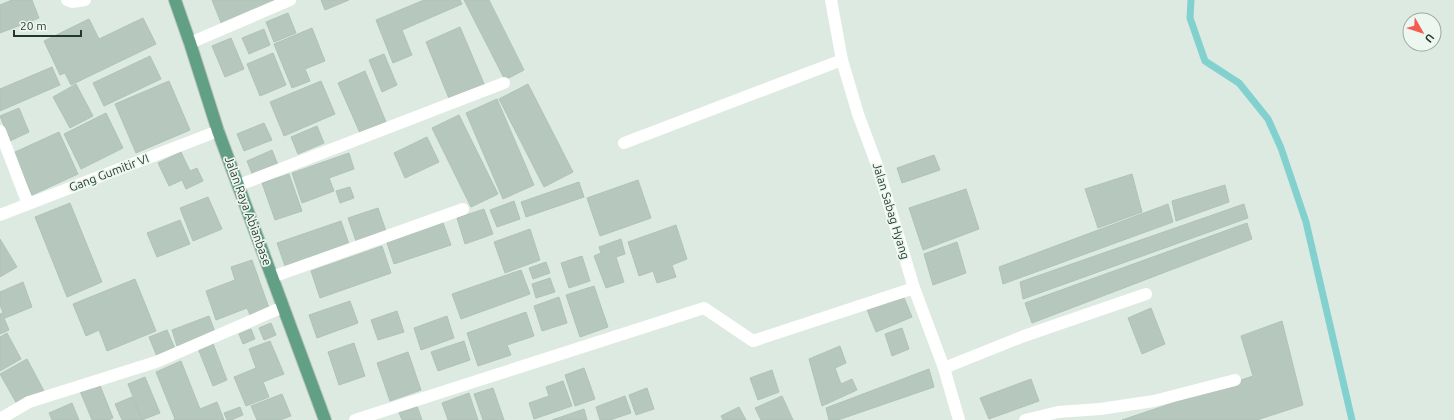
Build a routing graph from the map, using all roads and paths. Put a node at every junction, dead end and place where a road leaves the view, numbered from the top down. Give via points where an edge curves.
1 (67, 0) edge
2 (85, 0) edge
3 (175, 0) edge
4 (290, 0) edge
5 (831, 0) edge
6 (190, 43) junction
7 (842, 60) junction
8 (504, 83) dead end
9 (0, 131) edge
10 (218, 131) junction
11 (624, 142) dead end
12 (239, 185) junction
13 (28, 204) junction
14 (463, 209) dead end
15 (0, 215) edge
16 (272, 277) junction
17 (914, 288) junction
18 (1146, 294) dead end
19 (283, 307) junction
20 (944, 368) junction
21 (1235, 380) dead end
22 (0, 419) edge
23 (325, 420) edge
24 (354, 420) edge
25 (959, 420) edge
26 (1026, 420) edge

1 - 2 street
3 - 6 main road, Jalan Raya Abianbase
4 - 6 street
5 - 7 street, Jalan Sabag Hyang
6 - 10 main road, Jalan Raya Abianbase
7 - 11 street
7 - 17 street, Jalan Sabag Hyang
8 - 12 street
9 - 13 street
10 - 12 main road, Jalan Raya Abianbase
10 - 13 street, Gang Gumitir VI
12 - 16 main road, Jalan Raya Abianbase
13 - 15 street, Gang Gumitir VI
14 - 16 street
16 - 19 main road, Jalan Raya Abianbase
17 - 20 street, Jalan Sabag Hyang
17 - 24 street via 753,341 704,308
18 - 20 street via 1024,336
19 - 22 street via 156,362 29,402
19 - 23 main road, Jalan Raya Abianbase
20 - 25 street, Jalan Sabag Hyang
21 - 26 street via 1154,402 1058,412

